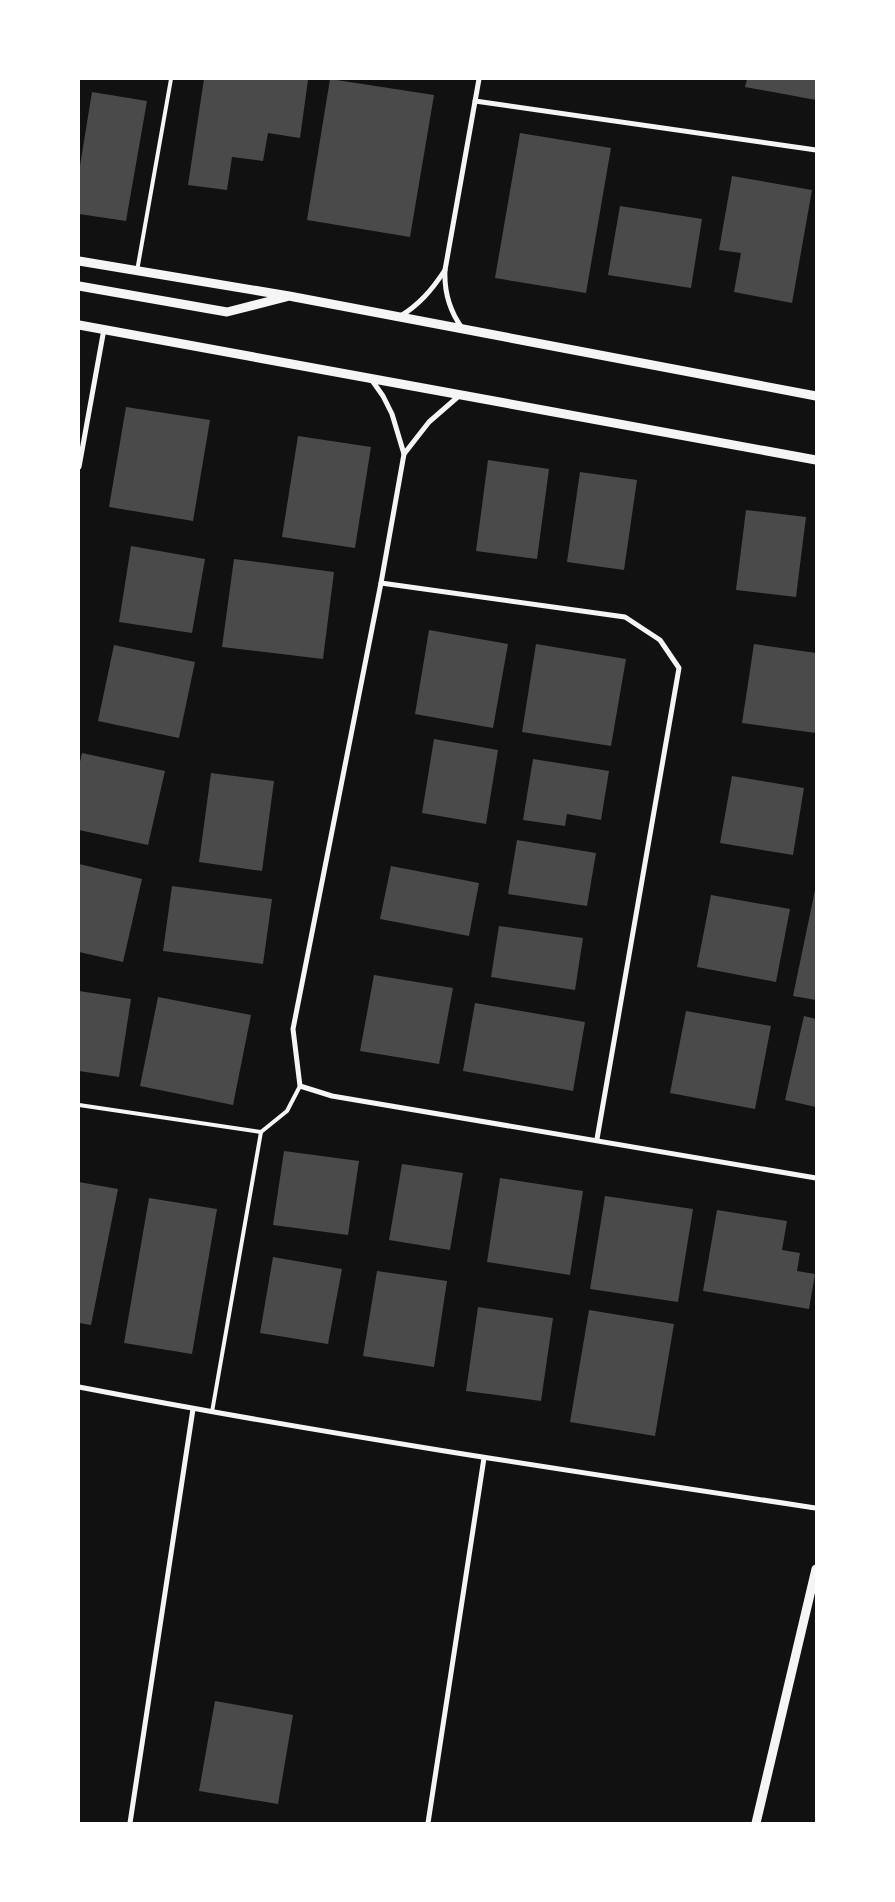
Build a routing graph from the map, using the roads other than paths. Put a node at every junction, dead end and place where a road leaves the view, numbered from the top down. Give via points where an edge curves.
1 (171, 79) edge
2 (479, 79) edge
3 (476, 101) junction
4 (816, 150) edge
5 (79, 261) edge
6 (445, 270) junction
7 (137, 271) junction
8 (79, 286) edge
9 (289, 296) junction
10 (398, 317) junction
11 (79, 325) edge
12 (104, 329) junction
13 (464, 330) junction
14 (371, 379) junction
15 (460, 395) junction
16 (816, 396) edge
17 (404, 454) junction
18 (816, 460) edge
19 (79, 467) edge
20 (381, 584) junction
21 (300, 1086) junction
22 (79, 1105) edge
23 (261, 1132) junction
24 (597, 1139) junction
25 (816, 1178) edge
26 (79, 1387) edge
27 (193, 1409) junction
28 (212, 1412) junction
29 (484, 1458) junction
30 (816, 1508) edge
31 (816, 1570) edge
32 (130, 1823) edge
33 (428, 1823) edge
34 (756, 1823) edge

1 - 7 lane
2 - 3 street
3 - 4 street
3 - 6 street
5 - 7 street
6 - 10 street via 426,297
6 - 13 street via 448,302
7 - 9 street
8 - 9 street via 227,312
9 - 10 street
10 - 13 street
11 - 12 street
12 - 14 street
12 - 19 street
13 - 16 street
14 - 15 street
14 - 17 street via 392,414
15 - 17 street via 429,422
15 - 18 street
17 - 20 street
20 - 21 street via 293,1029
20 - 24 street via 624,617 660,640 679,668
21 - 23 lane via 287,1111
21 - 24 street via 332,1096
22 - 23 lane
23 - 28 lane
24 - 25 street
26 - 27 street
27 - 28 street
27 - 32 street
28 - 29 street
29 - 30 street
29 - 33 street
31 - 34 street

